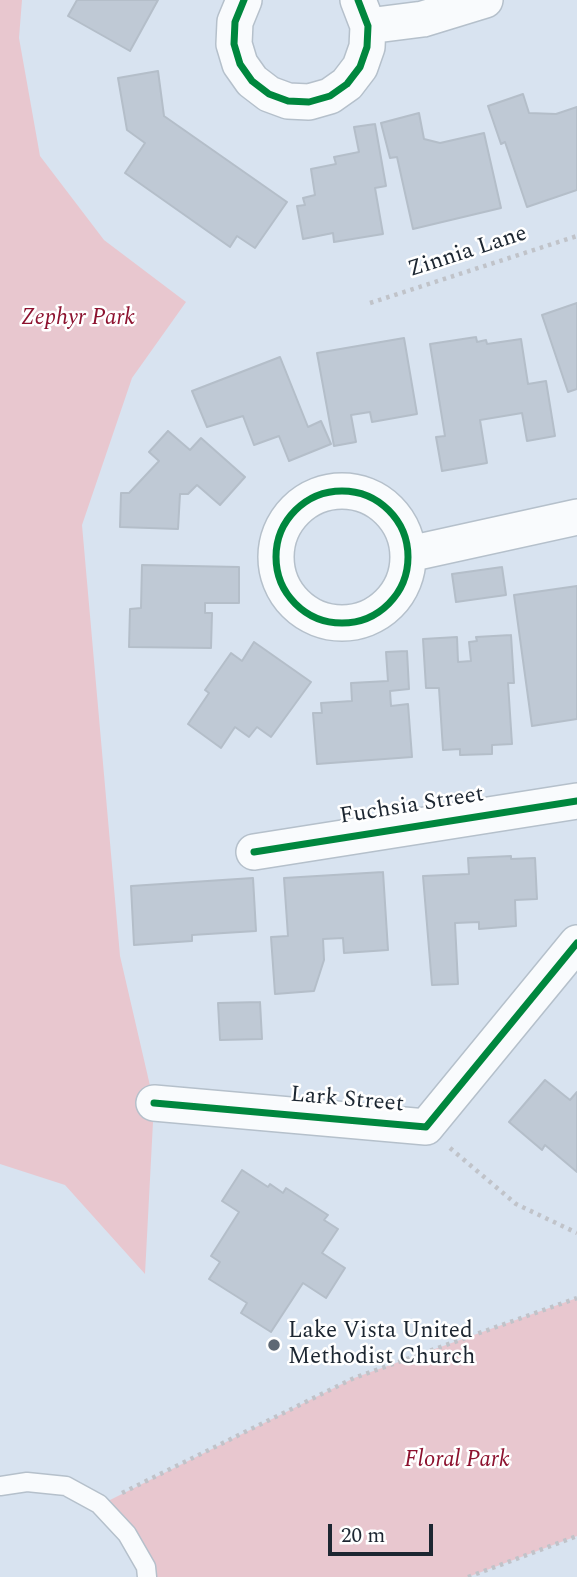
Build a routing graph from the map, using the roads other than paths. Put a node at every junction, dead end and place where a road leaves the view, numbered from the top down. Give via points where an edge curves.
1 (244, 0) edge
2 (485, 0) edge
3 (363, 13) edge
4 (577, 517) edge
5 (408, 554) dead end
6 (577, 801) edge
7 (254, 852) dead end
8 (577, 943) edge
9 (154, 1104) dead end
10 (0, 1486) edge
11 (147, 1577) edge

1 - 3 street via 235,22 234,44 240,64 260,88 288,101 330,96 347,84 367,47
2 - 3 street via 423,19
4 - 5 street
6 - 7 street, Fuchsia Street
8 - 9 street, Lark Street via 426,1127
10 - 11 lane via 27,1482 66,1486 99,1504 127,1534

